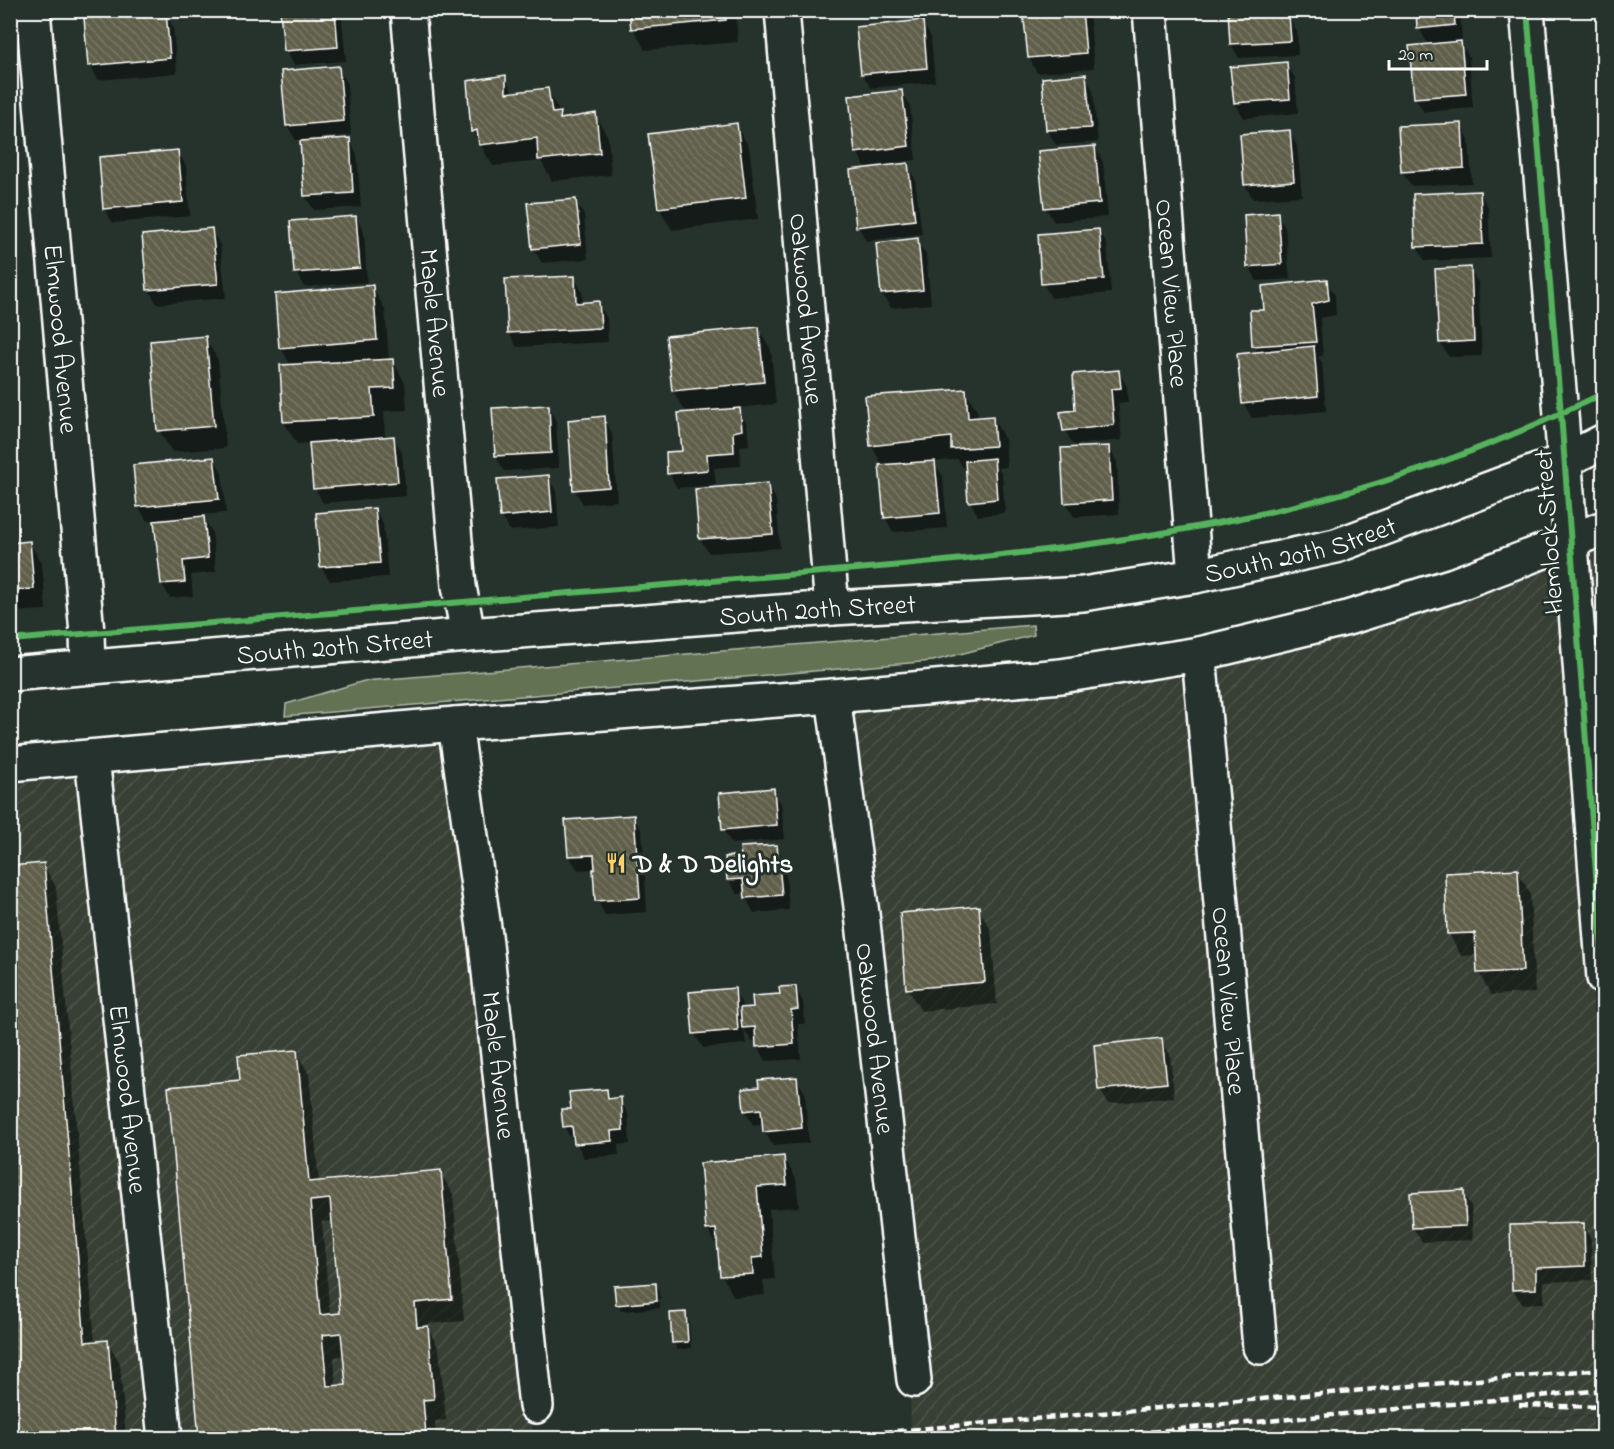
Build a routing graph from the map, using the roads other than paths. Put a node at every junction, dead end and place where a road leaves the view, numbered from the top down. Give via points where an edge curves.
1 (33, 10) edge
2 (408, 10) edge
3 (782, 10) edge
4 (1150, 10) edge
5 (1527, 10) edge
6 (1604, 441) edge
7 (1564, 460) junction
8 (1604, 528) edge
9 (1569, 541) junction
10 (1195, 576) junction
11 (832, 608) junction
12 (468, 635) junction
13 (1199, 654) junction
14 (1591, 656) edge
15 (88, 667) junction
16 (10, 674) edge
17 (833, 696) junction
18 (455, 724) junction
19 (92, 757) junction
20 (10, 764) edge
21 (1597, 815) edge
22 (1604, 978) edge
23 (1260, 1347) dead end
24 (914, 1380) dead end
25 (536, 1406) dead end
26 (165, 1438) edge

1 - 15 street, Elmwood Avenue
2 - 12 street, Maple Avenue via 459,586
3 - 11 street, Oakwood Avenue
4 - 10 street, Ocean View Place
5 - 7 street, Hemlock Street
6 - 7 street, South 20th Street
7 - 9 street, Hemlock Street
7 - 10 street, South 20th Street via 1336,546
8 - 9 street
9 - 13 street via 1454,585 1344,619
9 - 14 street, Hemlock Street
10 - 11 street, South 20th Street via 1083,594
11 - 12 street, South 20th Street
12 - 15 street, South 20th Street
13 - 17 street via 1060,676
13 - 23 street, Ocean View Place
14 - 21 street, Hemlock Street
15 - 16 street, South 20th Street
17 - 18 street
17 - 24 street, Oakwood Avenue via 862,914
18 - 19 street
18 - 25 street, Maple Avenue via 485,935
19 - 20 street
19 - 26 street, Elmwood Avenue
21 - 22 street, Hemlock Street

